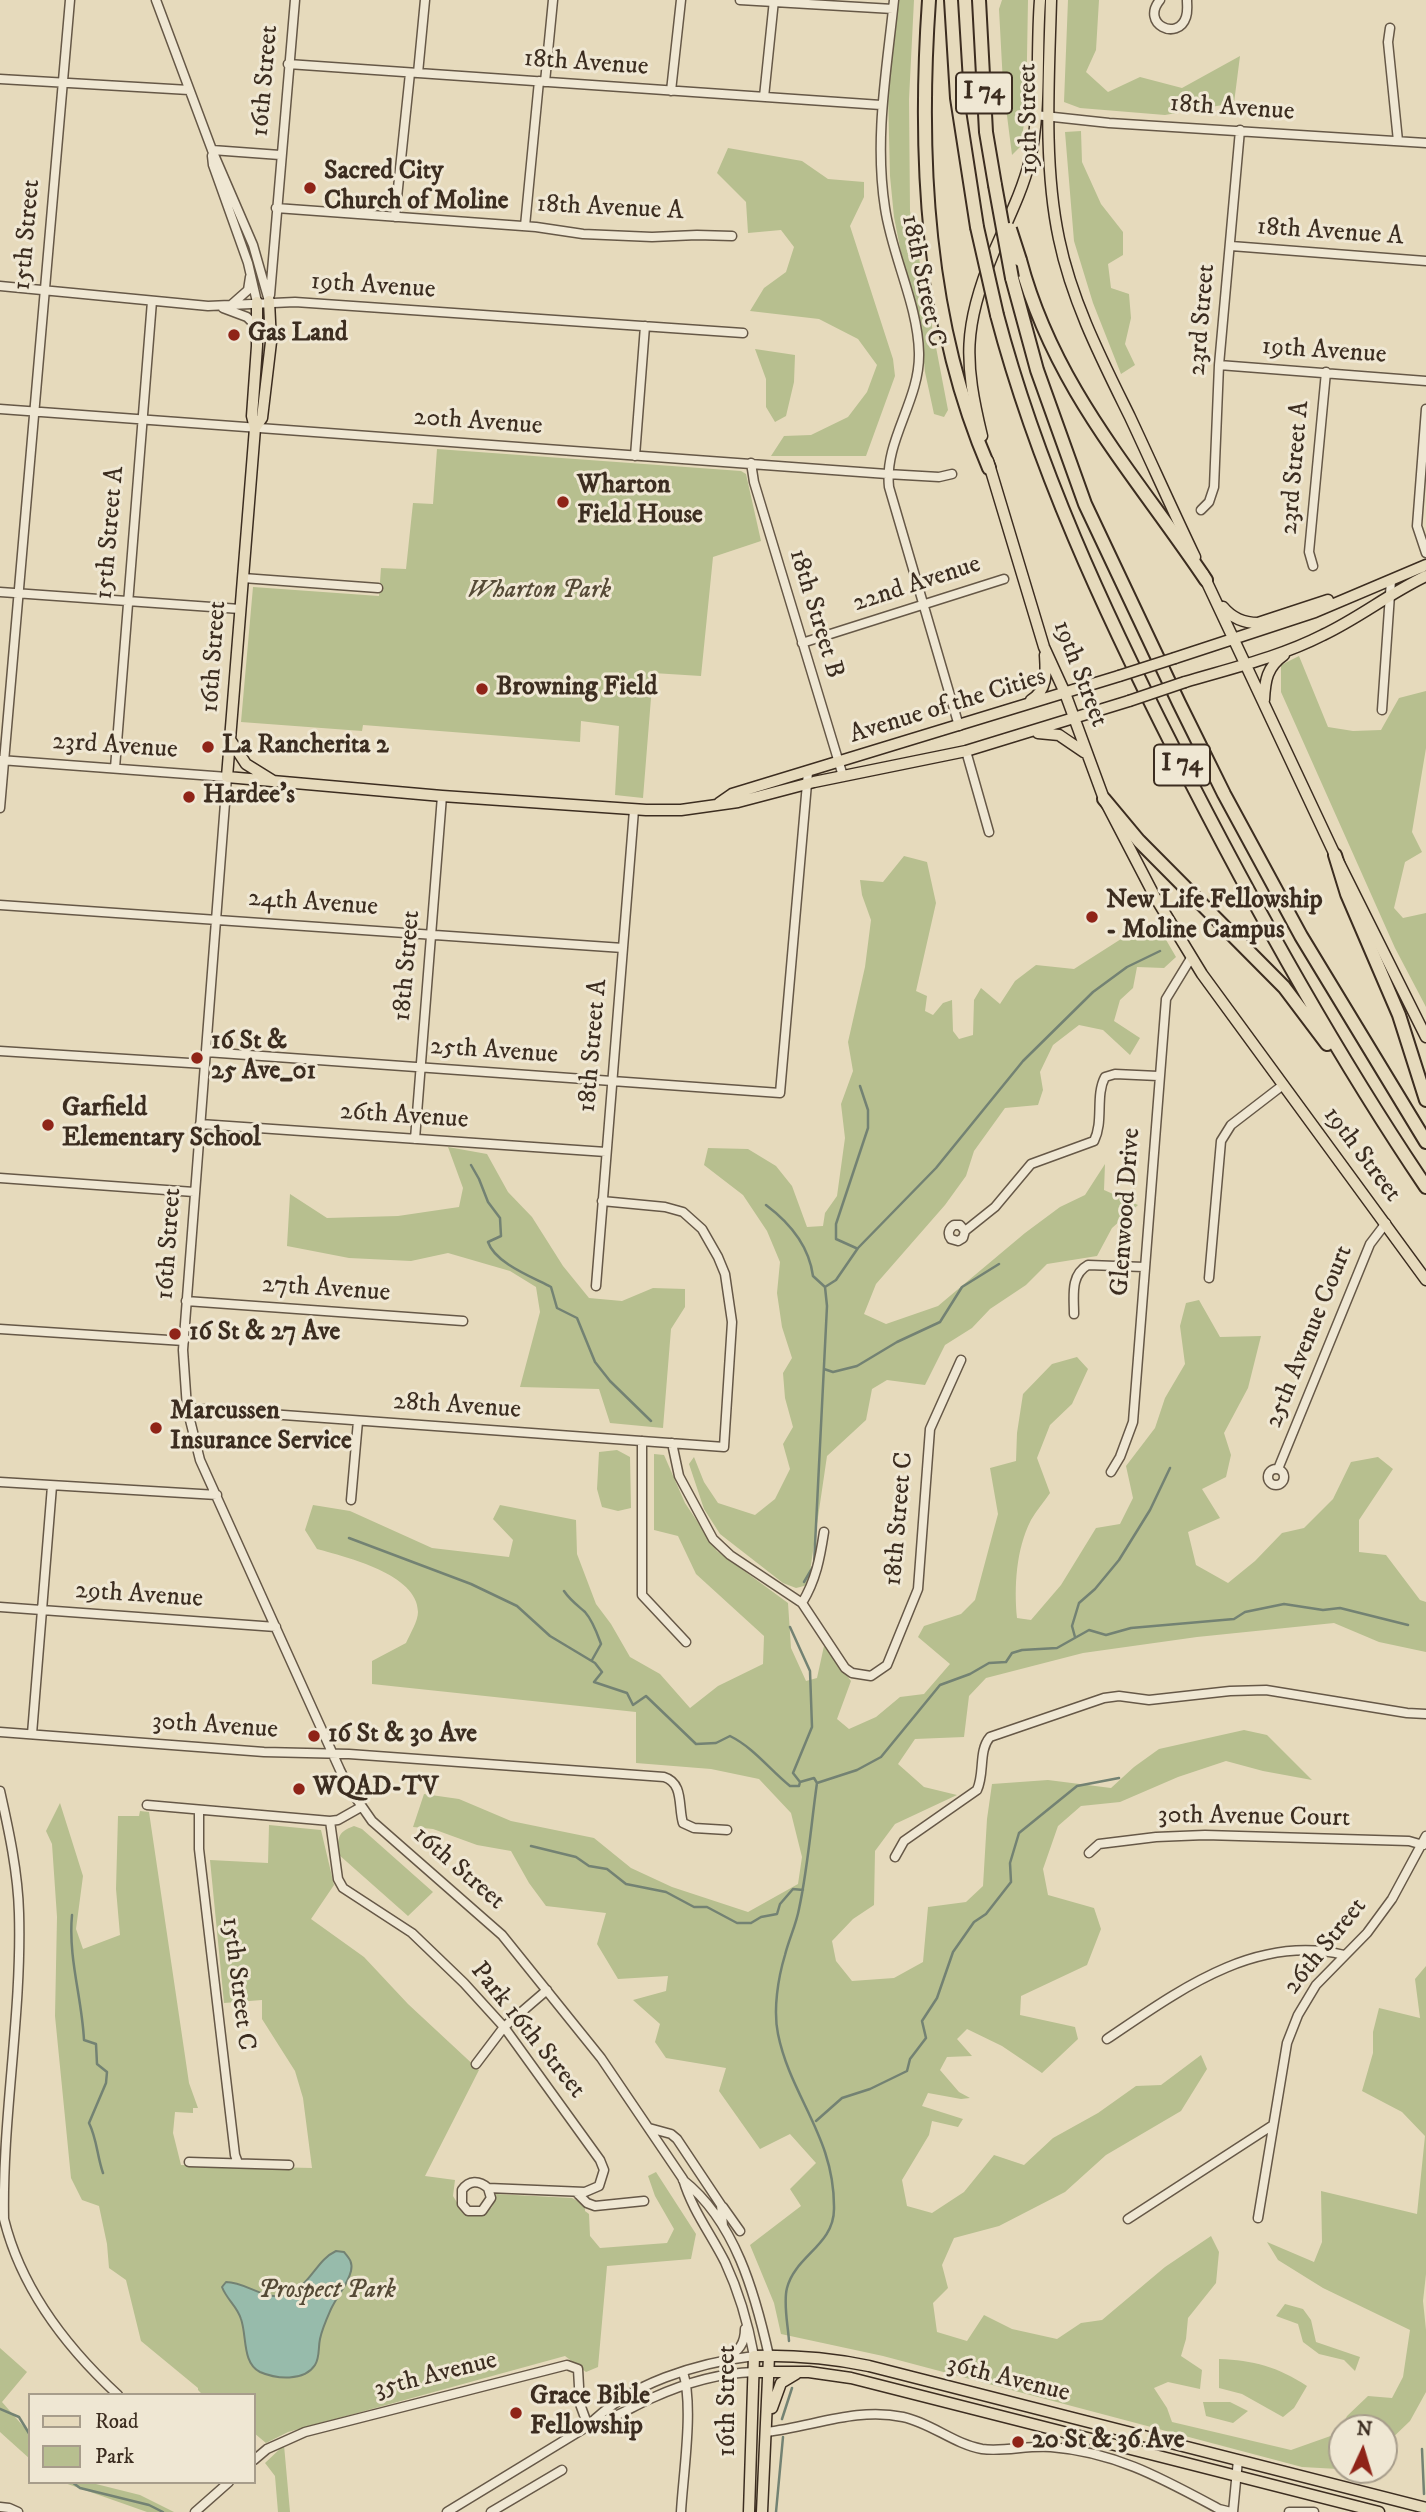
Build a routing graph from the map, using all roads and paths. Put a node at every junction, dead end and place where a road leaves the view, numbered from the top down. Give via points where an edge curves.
1 (70, 0) edge
2 (156, 0) edge
3 (295, 0) edge
4 (425, 0) edge
5 (554, 0) edge
6 (681, 0) edge
7 (740, 0) edge
8 (929, 0) edge
9 (951, 0) edge
10 (979, 0) edge
11 (1040, 0) edge
12 (1051, 0) edge
13 (1160, 0) edge
14 (1188, 0) edge
15 (774, 1) edge
16 (893, 5) edge
17 (1390, 28) dead end
18 (288, 64) junction
19 (414, 73) junction
20 (0, 79) edge
21 (542, 82) junction
22 (62, 83) junction
23 (189, 90) junction
24 (671, 91) junction
25 (764, 97) junction
26 (881, 106) junction
27 (1035, 115) junction
28 (1049, 117) junction
29 (1240, 130) junction
30 (1398, 141) junction
31 (1426, 143) edge
32 (212, 150) junction
33 (280, 156) junction
34 (995, 185) junction
35 (276, 208) junction
36 (395, 217) junction
37 (525, 226) junction
38 (732, 236) dead end
39 (1231, 246) junction
40 (1426, 261) edge
41 (251, 271) junction
42 (0, 286) edge
43 (44, 291) junction
44 (152, 301) junction
45 (269, 301) junction
46 (257, 302) junction
47 (217, 306) junction
48 (231, 306) junction
49 (645, 326) junction
50 (258, 328) junction
51 (743, 333) dead end
52 (1219, 365) junction
53 (1326, 372) junction
54 (1426, 381) edge
55 (0, 409) edge
56 (1426, 409) edge
57 (34, 411) junction
58 (142, 419) junction
59 (255, 428) junction
60 (635, 456) junction
61 (751, 463) junction
62 (989, 468) junction
63 (887, 474) junction
64 (952, 474) dead end
65 (1201, 510) dead end
66 (1426, 553) edge
67 (1426, 565) edge
68 (1312, 566) dead end
69 (1426, 576) edge
70 (243, 578) junction
71 (1004, 579) dead end
72 (1206, 580) junction
73 (1391, 580) junction
74 (378, 588) dead end
75 (0, 592) edge
76 (19, 593) junction
77 (1212, 593) junction
78 (1390, 596) junction
79 (127, 600) junction
80 (924, 606) junction
81 (240, 609) junction
82 (1234, 639) junction
83 (802, 643) junction
84 (1297, 646) junction
85 (1044, 647) junction
86 (1246, 664) junction
87 (1065, 693) junction
88 (1264, 700) junction
89 (1019, 707) junction
90 (1382, 710) dead end
91 (1074, 718) junction
92 (959, 726) junction
93 (1030, 733) junction
94 (230, 739) junction
95 (966, 751) junction
96 (1087, 754) junction
97 (2, 760) edge
98 (839, 763) junction
99 (115, 768) junction
100 (808, 772) junction
101 (843, 776) junction
102 (227, 778) junction
103 (807, 783) junction
104 (278, 784) junction
105 (442, 796) junction
106 (1104, 799) junction
107 (719, 803) junction
108 (0, 808) edge
109 (634, 810) junction
110 (989, 832) dead end
111 (1335, 855) junction
112 (0, 905) edge
113 (216, 919) junction
114 (431, 933) junction
115 (623, 947) junction
116 (1191, 958) junction
117 (1426, 1037) edge
118 (0, 1051) edge
119 (206, 1052) junction
120 (205, 1064) junction
121 (420, 1068) junction
122 (1158, 1076) junction
123 (612, 1081) junction
124 (1283, 1085) junction
125 (1368, 1098) junction
126 (1426, 1100) edge
127 (200, 1124) junction
128 (415, 1139) junction
129 (1426, 1142) edge
130 (606, 1152) junction
131 (0, 1178) edge
132 (1426, 1187) edge
133 (194, 1192) junction
134 (602, 1201) junction
135 (1385, 1223) junction
136 (965, 1231) dead end
137 (1144, 1267) junction
138 (1209, 1278) dead end
139 (1426, 1280) edge
140 (596, 1286) dead end
141 (186, 1301) junction
142 (1074, 1314) dead end
143 (463, 1321) dead end
144 (0, 1329) edge
145 (184, 1341) junction
146 (961, 1360) dead end
147 (187, 1408) junction
148 (358, 1422) junction
149 (642, 1441) junction
150 (673, 1443) junction
151 (1278, 1469) dead end
152 (1111, 1472) dead end
153 (0, 1482) edge
154 (52, 1486) junction
155 (217, 1495) junction
156 (351, 1500) dead end
157 (824, 1532) dead end
158 (802, 1603) junction
159 (0, 1607) edge
160 (41, 1610) junction
161 (276, 1627) junction
162 (686, 1642) dead end
163 (1426, 1714) edge
164 (0, 1732) edge
165 (32, 1734) junction
166 (332, 1753) junction
167 (0, 1791) edge
168 (147, 1805) dead end
169 (361, 1807) junction
170 (199, 1811) junction
171 (330, 1821) junction
172 (727, 1830) dead end
173 (1424, 1840) edge
174 (1088, 1853) dead end
175 (895, 1857) dead end
176 (1344, 1955) junction
177 (547, 1990) junction
178 (504, 2027) junction
179 (1107, 2039) dead end
180 (476, 2064) dead end
181 (1273, 2125) junction
182 (649, 2128) junction
183 (189, 2162) dead end
184 (238, 2163) junction
185 (289, 2165) dead end
186 (682, 2179) junction
187 (488, 2188) dead end
188 (576, 2192) junction
189 (644, 2201) dead end
190 (721, 2205) junction
191 (1258, 2218) dead end
192 (1128, 2219) dead end
193 (723, 2229) junction
194 (740, 2231) dead end
195 (740, 2299) junction
196 (754, 2356) junction
197 (769, 2356) junction
198 (723, 2361) junction
199 (683, 2372) junction
200 (754, 2372) junction
201 (768, 2372) junction
202 (808, 2372) junction
203 (687, 2385) junction
204 (116, 2393) edge
205 (588, 2426) junction
206 (766, 2428) junction
207 (256, 2458) edge
208 (1238, 2459) junction
209 (562, 2470) dead end
210 (1236, 2475) junction
211 (227, 2484) edge
212 (4, 2507) edge
213 (1424, 2507) edge
214 (18, 2512) edge
215 (195, 2512) edge
216 (447, 2512) edge
217 (491, 2512) edge
218 (681, 2512) edge
219 (749, 2512) edge
220 (762, 2512) edge
221 (1232, 2512) edge
222 (1289, 2512) edge
223 (1314, 2512) edge
224 (1379, 2512) edge

1 - 22 street, 15th Street
2 - 23 street
3 - 18 street, 16th Street
4 - 19 street
5 - 21 street
6 - 24 street
7 - 15 street
8 - 62 highway via 924,105 933,251 958,373
9 - 125 highway, I 74, bridge via 957,98 977,227 997,315 1055,490 1156,714 1271,934
10 - 34 highway, I 74 via 984,100
11 - 27 main road, 19th Street
12 - 28 main road, 19th Street
13 - 14 street via 1155,19 1170,29 1185,20
15 - 16 street
15 - 25 street
16 - 26 street, 18th Street C
17 - 30 street
18 - 19 street, 18th Avenue
18 - 33 street, 16th Street
19 - 21 street, 18th Avenue
19 - 36 street
20 - 22 street
21 - 24 street, 18th Avenue
21 - 37 street
22 - 23 street
22 - 43 street, 15th Street
23 - 32 street
24 - 25 street, 18th Avenue
25 - 26 street, 18th Avenue
26 - 63 street, 18th Street C via 884,206 919,358
27 - 28 street, 18th Avenue
27 - 62 main road, 19th Street via 1027,171 978,293 969,336 971,394
28 - 29 street, 18th Avenue
28 - 72 main road, 19th Street via 1056,226 1075,296
29 - 30 street, 18th Avenue
29 - 39 street, 23rd Street
30 - 31 street, 18th Avenue
32 - 33 street
32 - 41 street
32 - 45 street via 253,245
33 - 35 street, 16th Street
34 - 72 highway, bridge via 1037,317 1068,381
34 - 129 highway, I 74, bridge via 1012,278 1037,370 1085,504 1224,794 1301,936
35 - 36 street, 18th Avenue A
35 - 45 street, 16th Street
36 - 37 street, 18th Avenue A
37 - 38 street, 18th Avenue A via 624,236
39 - 40 street, 18th Avenue A
39 - 52 street, 23rd Street
41 - 46 street
41 - 48 street via 248,290
42 - 43 street, 19th Avenue
43 - 44 street, 19th Avenue
43 - 57 street, 15th Street
44 - 47 street, 19th Avenue
44 - 58 street, 15th Street A
45 - 46 street, 19th Avenue
45 - 49 street, 19th Avenue
45 - 59 main road, 16th Street via 271,342 262,418
46 - 48 street, 19th Avenue
46 - 50 main road
47 - 48 street, 19th Avenue
47 - 50 street via 247,317
49 - 51 street, 19th Avenue
49 - 60 street
50 - 59 main road
52 - 53 street, 19th Avenue
52 - 65 street, 23rd Street via 1214,487
53 - 54 street, 19th Avenue
53 - 68 street, 23rd Street A via 1309,552
55 - 57 street, 20th Avenue
56 - 66 street via 1417,526
57 - 58 street, 20th Avenue
57 - 76 street, 15th Street
58 - 59 street, 20th Avenue
58 - 79 street, 15th Street A
59 - 60 street, 20th Avenue
59 - 70 main road, 16th Street
60 - 61 street, 20th Avenue
61 - 63 street, 20th Avenue
61 - 83 street, 18th Street B
62 - 85 main road, 19th Street
63 - 64 street, 20th Avenue
63 - 80 street, 18th Street C
67 - 73 main road, Avenue of the Cities
69 - 78 main road, Avenue of the Cities
70 - 74 street
70 - 81 main road, 16th Street
71 - 80 street, 22nd Avenue
72 - 77 main road, 19th Street
73 - 77 main road via 1258,624 1229,614
73 - 78 street
73 - 82 main road, Avenue of the Cities
75 - 76 street
76 - 79 street
76 - 97 street, 15th Street
77 - 82 main road, 19th Street
78 - 84 main road, Avenue of the Cities via 1340,627
78 - 90 street
79 - 81 street
79 - 99 street, 15th Street A
80 - 83 street, 22nd Avenue
80 - 92 street, 18th Street C
81 - 94 main road, 16th Street
82 - 86 main road, 19th Street
82 - 87 main road, Avenue of the Cities, bridge
83 - 98 street, 18th Street B
84 - 86 main road, Avenue of the Cities
84 - 88 main road via 1266,674
85 - 87 main road, 19th Street
85 - 89 main road via 1045,682 1036,697
86 - 88 main road, 19th Street
86 - 91 main road, Avenue of the Cities, bridge
87 - 89 main road, Avenue of the Cities
87 - 91 main road, 19th Street
88 - 111 main road, 19th Street
89 - 92 main road, Avenue of the Cities
91 - 93 main road, Avenue of the Cities
91 - 96 main road, 19th Street
92 - 98 main road, Avenue of the Cities
93 - 95 main road, Avenue of the Cities
93 - 96 main road via 1059,735
94 - 102 main road, 16th Street
94 - 104 main road via 246,764
95 - 101 main road, Avenue of the Cities
95 - 110 street
96 - 106 main road, 19th Street
97 - 99 street, 23rd Avenue
97 - 108 street, 15th Street
98 - 100 main road, Avenue of the Cities
98 - 101 street, 18th Street B
99 - 102 street, 23rd Avenue
100 - 103 street
100 - 107 main road, Avenue of the Cities via 732,794
101 - 103 main road, Avenue of the Cities
102 - 104 main road, Avenue of the Cities
102 - 113 street, 16th Street
103 - 107 main road, Avenue of the Cities
103 - 123 street, 25th Avenue via 780,1093
104 - 105 main road, Avenue of the Cities
105 - 109 main road, Avenue of the Cities
105 - 114 street, 18th Street
106 - 116 main road, 19th Street
106 - 125 highway via 1146,849 1284,987
107 - 109 main road, Avenue of the Cities via 681,810
109 - 115 street, 18th Street A
111 - 117 main road, 19th Street
111 - 126 highway via 1399,1015
112 - 113 street, 24th Avenue
113 - 114 street, 24th Avenue
113 - 119 street, 16th Street
114 - 115 street, 24th Avenue
114 - 121 street, 18th Street
115 - 123 street, 18th Street A
116 - 122 street, Glenwood Drive via 1166,999
116 - 124 main road, 19th Street
118 - 120 street
119 - 120 street, 16th Street
119 - 121 street, 25th Avenue
120 - 127 street, 16th Street
121 - 123 street, 25th Avenue
121 - 128 street, 18th Street
122 - 136 street via 1105,1077 1094,1141 1031,1164 995,1207
122 - 137 street, Glenwood Drive
123 - 130 street, 18th Street A
124 - 135 main road, 19th Street
124 - 138 street via 1231,1125 1221,1141
125 - 132 highway, I 74
127 - 128 street, 26th Avenue
127 - 133 street, 16th Street
128 - 130 street, 26th Avenue
130 - 134 street, 18th Street A
131 - 133 street
133 - 141 street, 16th Street
134 - 140 street, 18th Street A
134 - 150 street, 28th Avenue via 684,1212 702,1230 725,1274 732,1322 724,1447
135 - 139 main road, 19th Street
135 - 151 street, 25th Avenue Court via 1370,1244
137 - 142 street via 1088,1265 1082,1269 1075,1279
137 - 152 street, Glenwood Drive via 1133,1422
141 - 143 street, 27th Avenue
141 - 145 street, 16th Street
144 - 145 street
145 - 147 street, 16th Street
146 - 158 street, 18th Street C via 929,1429 918,1589 887,1665 871,1676 845,1668
147 - 148 street, 28th Avenue
147 - 155 street, 16th Street via 200,1460
148 - 149 street, 28th Avenue
148 - 156 street
149 - 150 street, 28th Avenue
149 - 162 street via 642,1595
150 - 158 street via 679,1476 713,1539
153 - 154 street
154 - 155 street
154 - 160 street
155 - 161 street, 16th Street
157 - 158 street via 813,1585
159 - 160 street, 29th Avenue
160 - 161 street, 29th Avenue
160 - 165 street
161 - 166 street, 16th Street
163 - 175 street via 1291,1692 1250,1690 1149,1700 1110,1697 990,1737 978,1790 904,1841
164 - 165 street, 30th Avenue
165 - 166 street, 30th Avenue
166 - 169 street, 16th Street
166 - 172 street, 30th Avenue via 664,1777 677,1786 683,1823
167 - 204 street via 19,1911 4,2219 12,2248 50,2319
168 - 170 street
169 - 171 street
169 - 177 street, 16th Street via 388,1837 502,1935
170 - 171 street
170 - 184 street, 15th Street C via 199,1849
171 - 178 street, Park 16th Street via 343,1888 412,1933
173 - 174 street, 30th Avenue Court via 1190,1835 1099,1844
173 - 176 street, 26th Street via 1392,1899
176 - 179 street via 1301,1950 1232,1964
176 - 181 street, 26th Street via 1297,2015 1287,2043
177 - 178 street
177 - 182 street, 16th Street
178 - 180 street
178 - 188 street, Park 16th Street via 600,2160 604,2170 599,2186
181 - 191 street, 26th Street
181 - 192 street
182 - 186 street, 16th Street
182 - 190 street, 16th Street via 677,2139
183 - 184 street
184 - 185 street
186 - 193 street, 16th Street via 699,2193
186 - 195 street, 16th Street
187 - 188 street
188 - 189 street via 595,2206
190 - 193 street, 16th Street
190 - 194 street, 16th Street
193 - 197 street, 16th Street via 752,2287
195 - 196 street, 16th Street
195 - 198 street via 745,2338
196 - 197 main road, 36th Avenue
196 - 198 street, 36th Avenue
196 - 200 main road, 16th Street
197 - 201 main road, 16th Street
197 - 208 main road, 36th Avenue via 826,2358 869,2366
198 - 199 street, 36th Avenue
199 - 203 street
199 - 205 street, 36th Avenue via 623,2398
200 - 201 main road, 36th Avenue
200 - 203 street, 36th Avenue
200 - 219 main road, 16th Street
201 - 202 main road, 36th Avenue
201 - 206 main road, 16th Street
202 - 206 main road via 781,2383
202 - 210 main road, 36th Avenue via 882,2385
203 - 205 street, 36th Avenue
203 - 218 street
205 - 207 street, 35th Avenue via 580,2404 578,2369 567,2365 305,2432
205 - 216 street, 36th Avenue
206 - 220 main road, 16th Street
206 - 221 street, 36th Avenue via 858,2414 897,2416 982,2449 1048,2446 1121,2462
208 - 210 street
208 - 213 main road, 36th Avenue
209 - 217 street
210 - 221 street
210 - 224 main road, 36th Avenue
211 - 215 street
212 - 214 street
222 - 223 street

